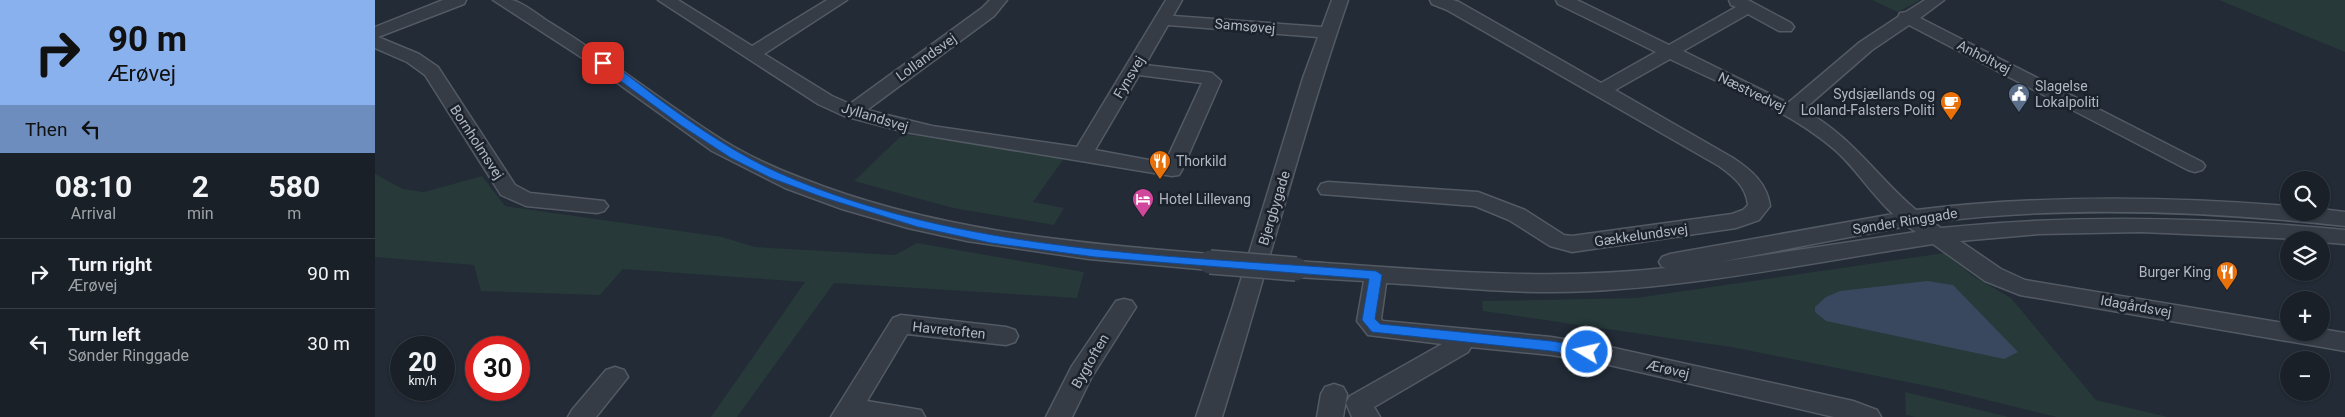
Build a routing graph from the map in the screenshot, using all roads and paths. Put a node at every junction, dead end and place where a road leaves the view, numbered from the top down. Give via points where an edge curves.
1 (438, 0) edge
2 (448, 0) edge
3 (458, 0) edge
4 (501, 0) edge
5 (516, 0) edge
6 (528, 0) edge
7 (666, 0) edge
8 (839, 0) edge
9 (999, 0) edge
10 (1175, 0) edge
11 (1340, 0) edge
12 (1438, 0) edge
13 (1564, 0) edge
14 (1936, 0) edge
15 (1741, 4) edge
16 (1907, 18) junction
17 (1163, 20) junction
18 (1785, 26) dead end
19 (1328, 33) junction
20 (376, 36) edge
21 (577, 41) junction
22 (1668, 51) junction
23 (751, 54) junction
24 (603, 63) junction
25 (1134, 69) junction
26 (1601, 90) junction
27 (1790, 111) junction
28 (851, 112) junction
29 (1083, 154) junction
30 (2195, 166) dead end
31 (1329, 189) dead end
32 (597, 206) dead end
33 (1911, 218) junction
34 (2345, 219) edge
35 (1940, 236) junction
36 (2345, 237) edge
37 (1376, 275) junction
38 (1468, 280) junction
39 (1124, 307) dead end
40 (1006, 336) dead end
41 (1464, 338) junction
42 (2345, 342) edge
43 (615, 377) dead end
44 (847, 413) edge
45 (581, 417) edge
46 (911, 417) edge
47 (1059, 417) edge
48 (1209, 417) edge
49 (1367, 417) edge
50 (1868, 417) edge

1 - 20 street
2 - 20 street
3 - 20 street
4 - 24 street, Sønder Ringgade
5 - 21 street via 544,22
6 - 21 street, Sønder Ringgade
7 - 23 street, Jyllandsvej
8 - 23 street
9 - 28 street, Lollandsvej via 988,12
10 - 17 street, Fynsvej
11 - 19 street, Bjergbygade
12 - 26 street, Gækkelundsvej
13 - 22 street, Næstvedvej
14 - 16 street
15 - 18 street
15 - 22 street
16 - 27 street via 1866,46
16 - 30 street, Anholtvej
17 - 19 street, Samsøvej
17 - 25 street, Fynsvej
19 - 48 street, Bjergbygade
20 - 32 street, Bornholmsvej via 432,71 508,190 526,199
21 - 24 street, Sønder Ringgade
22 - 26 street
22 - 27 street, Næstvedvej
23 - 28 street, Jyllandsvej via 825,100
24 - 37 street, Sønder Ringgade, bridge via 735,156 825,195 922,224 991,239 1095,253
25 - 29 street, Fynsvej
25 - 29 street, Jyllandsvej via 1206,77 1212,81 1172,170
26 - 31 street, Gækkelundsvej via 1739,171 1757,193 1759,206 1756,211 1736,221 1572,244 1558,241 1517,215 1478,199
27 - 33 street, Næstvedvej via 1842,146
28 - 29 street, Jyllandsvej via 915,129
33 - 34 street, Sønder Ringgade via 1981,210 2181,206
33 - 35 street, Næstvedvej
33 - 38 street, Sønder Ringgade via 1687,260 1601,271
35 - 36 street, Sønder Ringgade via 2057,227 2121,226 2281,231
35 - 38 street, Sønder Ringgade via 1669,277 1535,284
35 - 42 street, Idagårdsvej via 1988,272 2020,287
37 - 38 street, Sønder Ringgade
37 - 41 street, Ærøvej via 1369,320 1372,326 1381,330
39 - 47 street, Bygtoften via 1081,374
40 - 44 street, Havretoften via 901,324
41 - 49 street via 1459,346 1359,403
41 - 50 street, Ærøvej via 1605,355 1843,408
43 - 45 street
44 - 46 street, Havretoften

